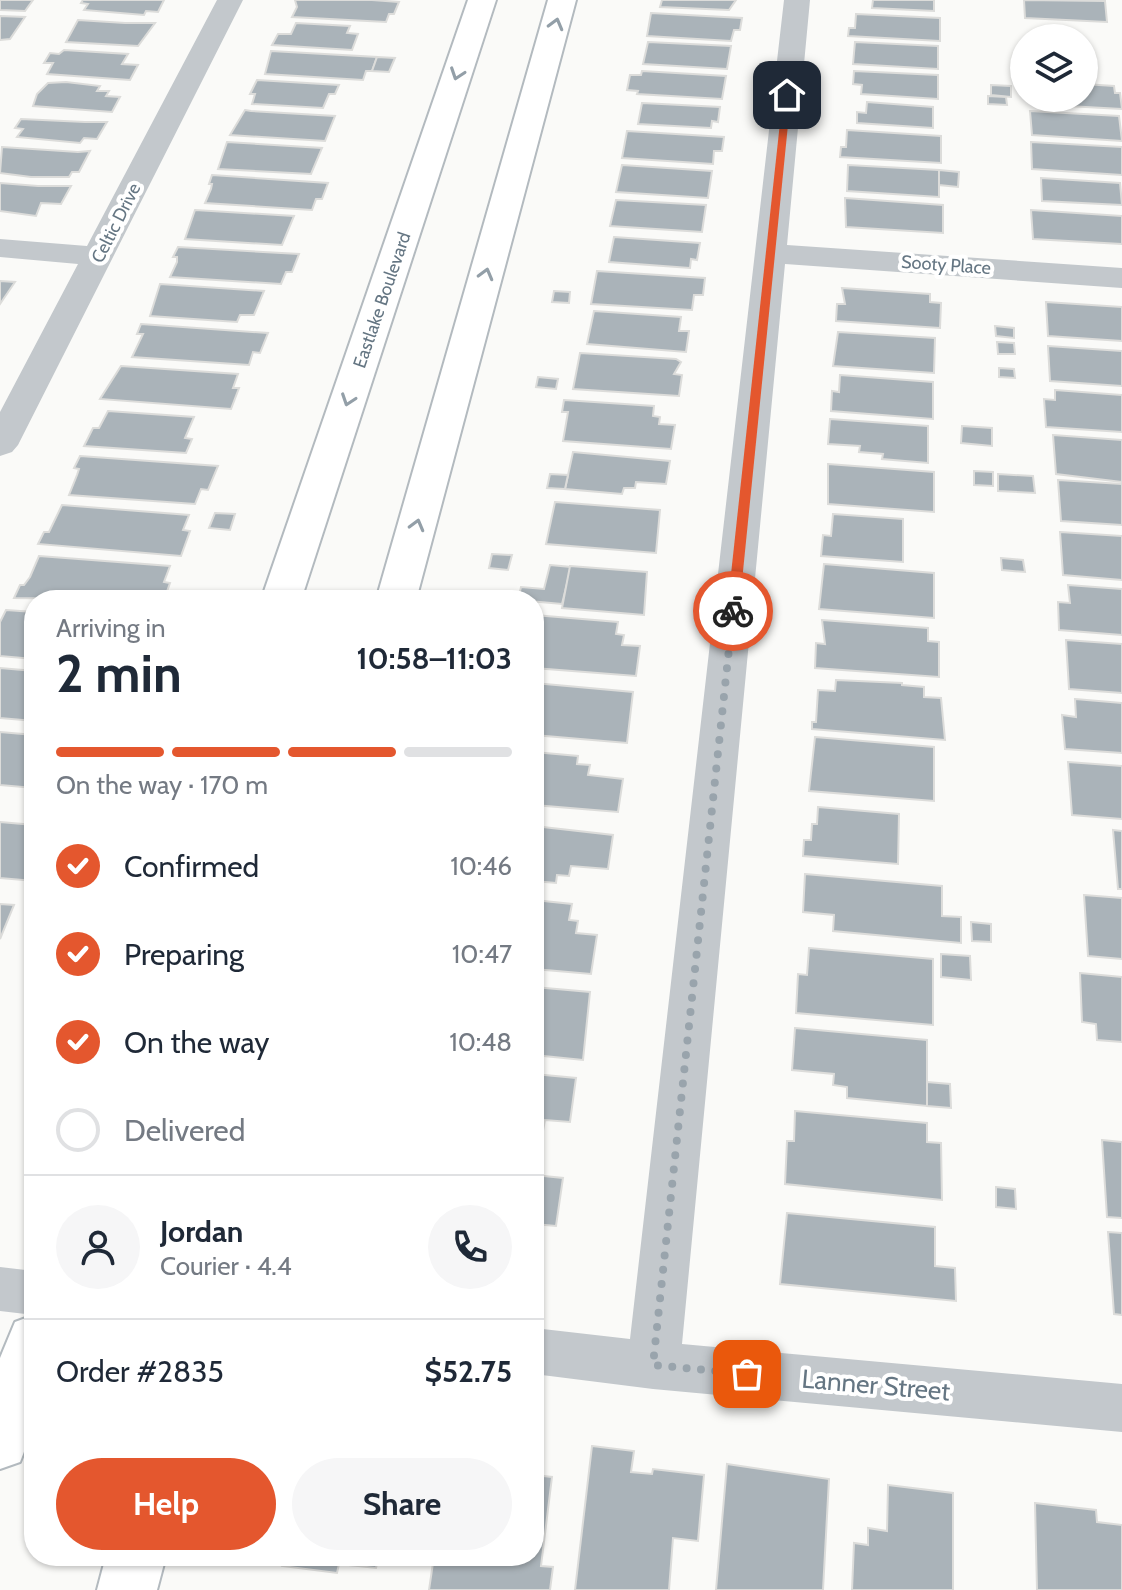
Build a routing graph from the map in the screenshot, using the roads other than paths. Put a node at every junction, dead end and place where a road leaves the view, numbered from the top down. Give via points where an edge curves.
1 (230, 0) edge
2 (482, 0) edge
3 (562, 0) edge
4 (797, 0) edge
5 (0, 248) edge
6 (770, 253) junction
7 (100, 256) junction
8 (1122, 278) edge
9 (0, 445) edge
10 (284, 590) edge
11 (399, 590) edge
12 (0, 1289) edge
13 (24, 1292) edge
14 (544, 1352) edge
15 (653, 1365) junction
16 (24, 1370) edge
17 (1122, 1408) edge
18 (0, 1443) edge
19 (133, 1566) edge
20 (127, 1590) edge

1 - 7 street, Celtic Drive
2 -> 10 main road, Eastlake Boulevard
11 -> 3 main road
4 - 6 street
5 - 7 street
6 - 8 street, Sooty Place
6 - 15 street
7 - 9 street, Celtic Drive
12 - 13 street
14 - 15 street, Lanner Street
15 - 17 street, Lanner Street
16 - 18 main road
19 - 20 main road

